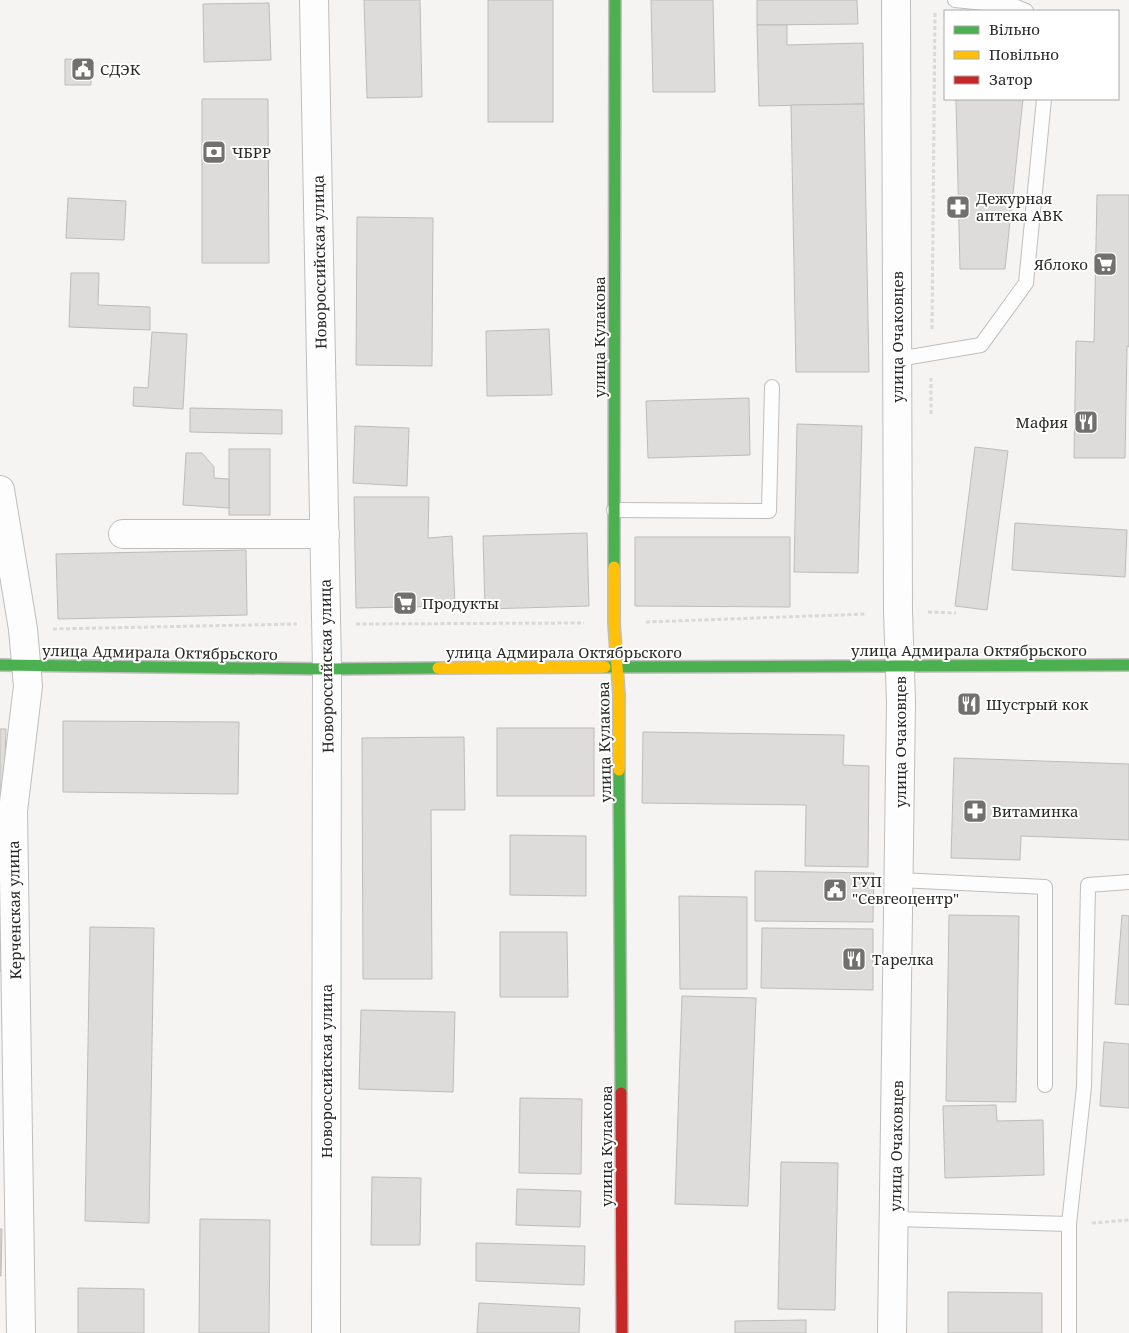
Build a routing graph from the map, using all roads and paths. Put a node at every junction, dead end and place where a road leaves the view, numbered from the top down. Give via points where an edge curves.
1 (314, 0) edge
2 (615, 0) edge
3 (896, 0) edge
4 (955, 0) edge
5 (935, 10) dead end
6 (1024, 10) edge
7 (1044, 100) edge
8 (931, 354) junction
9 (898, 359) junction
10 (772, 387) dead end
11 (931, 423) dead end
12 (0, 490) edge
13 (614, 510) junction
14 (123, 534) dead end
15 (325, 534) junction
16 (929, 602) dead end
17 (898, 611) junction
18 (929, 612) junction
19 (956, 614) dead end
20 (614, 623) junction
21 (326, 624) junction
22 (23, 629) junction
23 (900, 665) junction
24 (1129, 665) edge
25 (13, 666) edge
26 (617, 666) junction
27 (327, 669) junction
28 (899, 880) junction
29 (1129, 882) edge
30 (1045, 1085) dead end
31 (894, 1219) junction
32 (1129, 1220) edge
33 (1068, 1224) junction
34 (21, 1333) edge
35 (326, 1333) edge
36 (622, 1333) edge
37 (892, 1333) edge
38 (1069, 1333) edge

1 - 15 street, Новороссийская улица
2 - 13 street, улица Кулакова
3 - 9 street, улица Очаковцев
4 - 6 lane via 1014,6
5 - 8 path
7 - 8 lane via 1026,283 981,345
8 - 9 lane
8 - 11 path
9 - 17 street, улица Очаковцев
10 - 13 lane via 769,511
12 - 22 street, Керченская улица
13 - 20 street, улица Кулакова
14 - 15 street
15 - 21 street, Новороссийская улица
16 - 18 path
17 - 18 path
17 - 20 path
17 - 23 street, улица Очаковцев
18 - 19 path
20 - 21 path
20 - 26 street, улица Кулакова
21 - 22 path
21 - 27 street, Новороссийская улица
22 - 25 street, Керченская улица
23 - 24 street, улица Адмирала Октябрьского
23 - 26 street, улица Адмирала Октябрьского
23 - 28 street, улица Очаковцев
25 - 27 street, улица Адмирала Октябрьского
25 - 34 street, Керченская улица via 28,686 13,811
26 - 27 street, улица Адмирала Октябрьского
26 - 36 street, улица Кулакова
27 - 35 street, Новороссийская улица
28 - 30 lane via 1045,887
28 - 31 street, улица Очаковцев
29 - 33 lane via 1088,885 1084,1087
31 - 33 lane
31 - 37 street, улица Очаковцев
32 - 33 path
33 - 38 lane

